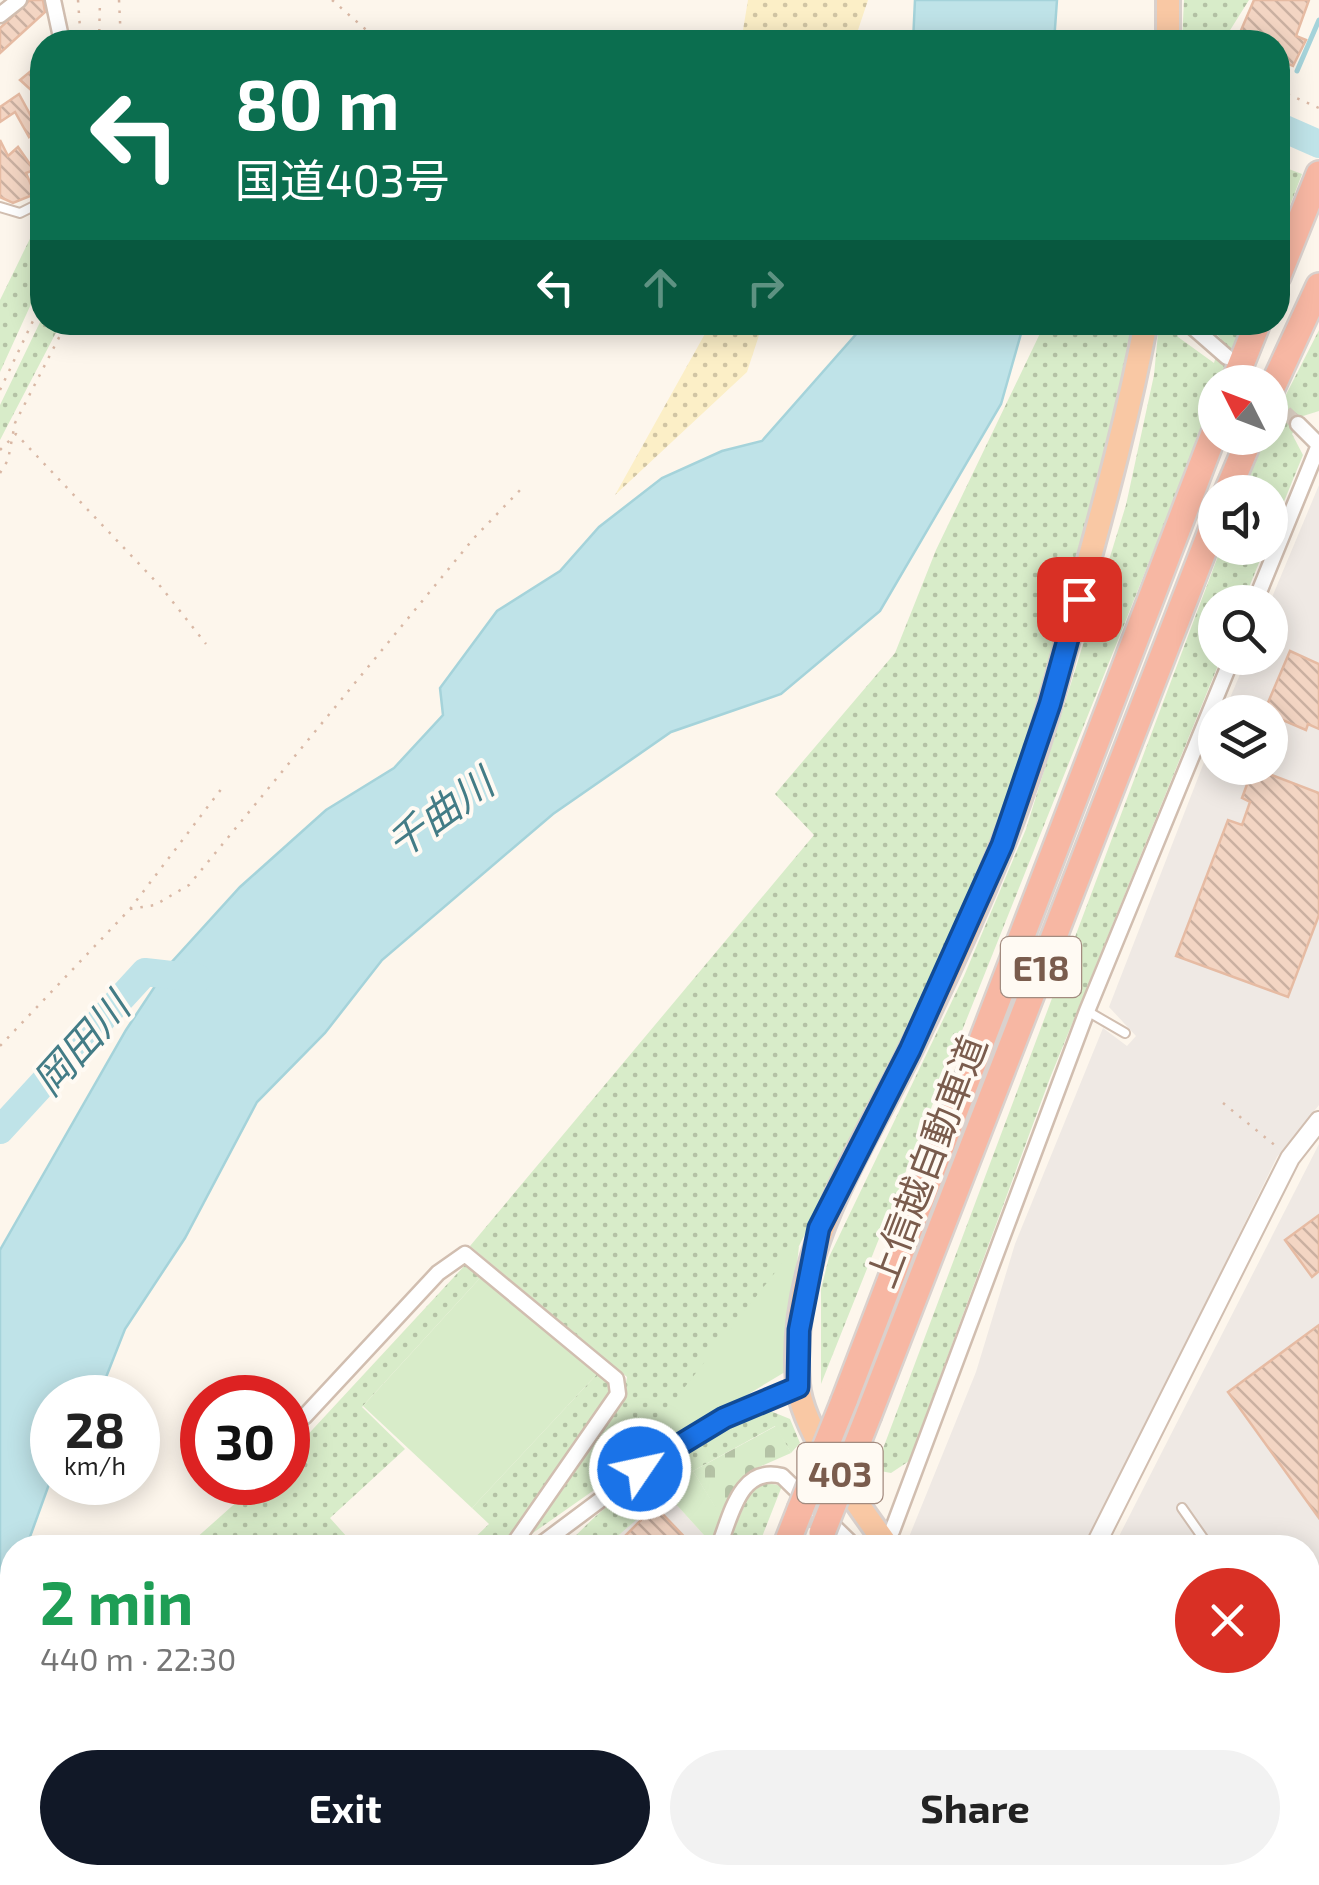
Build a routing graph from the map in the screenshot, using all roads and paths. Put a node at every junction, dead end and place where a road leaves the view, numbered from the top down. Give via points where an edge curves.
1 (19, 0) edge
2 (53, 0) edge
3 (78, 0) edge
4 (100, 0) edge
5 (119, 0) edge
6 (332, 0) edge
7 (1168, 0) edge
8 (0, 15) edge
9 (59, 30) edge
10 (79, 30) edge
11 (99, 30) edge
12 (120, 30) edge
13 (366, 30) edge
14 (1168, 30) edge
15 (1290, 95) edge
16 (1319, 108) edge
17 (1317, 179) edge
18 (30, 207) edge
19 (0, 208) edge
20 (1290, 246) edge
21 (1319, 286) edge
22 (30, 327) edge
23 (60, 335) edge
24 (1144, 335) edge
25 (1202, 335) edge
26 (1253, 335) edge
27 (1227, 357) dead end
28 (1241, 365) edge
29 (1282, 365) edge
30 (0, 390) edge
31 (1298, 424) tunnel mouth
32 (16, 434) junction
33 (1316, 434) edge
34 (0, 450) edge
35 (1206, 455) edge
36 (0, 473) edge
37 (522, 488) dead end
38 (1198, 565) edge
39 (1262, 585) edge
40 (206, 644) dead end
41 (1225, 675) edge
42 (222, 788) dead end
43 (130, 910) junction
44 (1086, 1011) junction
45 (1125, 1033) dead end
46 (0, 1046) edge
47 (1223, 1103) dead end
48 (1319, 1121) edge
49 (1290, 1158) junction
50 (798, 1387) junction
51 (310, 1412) edge
52 (1182, 1508) dead end
53 (520, 1535) edge
54 (553, 1535) edge
55 (724, 1535) edge
56 (791, 1535) edge
57 (821, 1535) edge
58 (843, 1535) edge
59 (887, 1535) edge
60 (891, 1535) edge
61 (1101, 1535) edge
62 (1201, 1535) edge

1 - 8 street
2 - 9 street
3 - 10 path
4 - 11 path
5 - 12 path
6 - 13 path
7 - 14 highway
15 - 16 path
17 - 20 highway
18 - 19 lane
21 - 29 highway
22 - 30 path
23 - 32 path
24 - 50 highway, 403 via 1126,431 1050,704 1002,845 910,1050 819,1228 799,1330
25 - 27 street
26 - 28 highway
31 - 33 street
32 - 34 path
32 - 36 path
32 - 40 path
33 - 39 street via 1319,445
35 - 56 highway, 上信越自動車道 / E18, bridge
37 - 43 path via 189,885
38 - 57 highway, 上信越自動車道 / E18, bridge
41 - 44 street
42 - 43 path
43 - 46 path
44 - 45 lane
44 - 60 street
47 - 49 path
48 - 49 street
49 - 61 street
50 - 54 street via 666,1450
50 - 59 highway, 403 via 814,1430
51 - 53 street via 438,1273 465,1254 616,1379 618,1394
52 - 62 lane
55 - 58 street via 744,1487 771,1473

